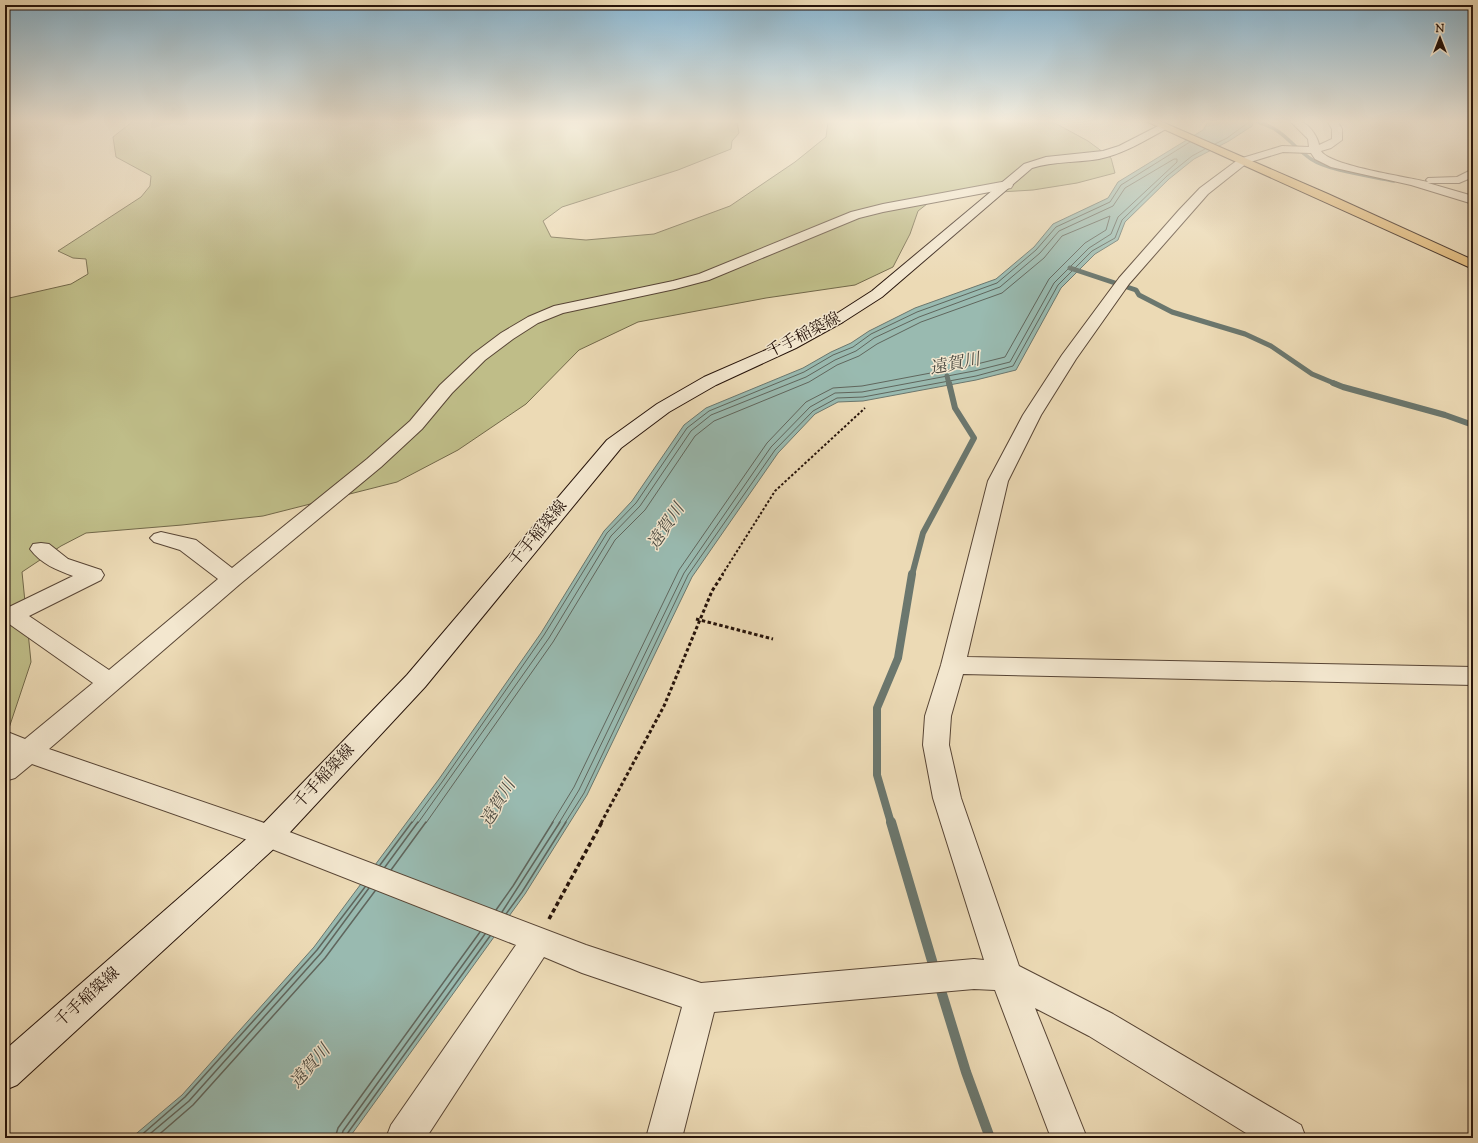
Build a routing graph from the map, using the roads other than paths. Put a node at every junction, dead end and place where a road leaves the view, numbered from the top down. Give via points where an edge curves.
1 (1018, 175) edge
2 (1221, 175) edge
3 (1274, 175) edge
4 (1383, 175) edge
5 (1467, 175) edge
6 (1409, 181) junction
7 (1007, 185) junction
8 (1473, 200) edge
9 (1473, 265) edge
10 (161, 538) dead end
11 (41, 549) dead end
12 (232, 579) junction
13 (8, 614) edge
14 (953, 665) junction
15 (1473, 676) edge
16 (110, 683) junction
17 (16, 747) edge
18 (5, 771) edge
19 (276, 839) junction
20 (528, 936) junction
21 (1006, 976) junction
22 (701, 998) junction
23 (5, 1073) edge
24 (404, 1138) edge
25 (664, 1138) edge
26 (1069, 1138) edge
27 (1288, 1138) edge

1 - 7 street, 千手稲築線
2 - 14 street via 1183,212 1124,281 1068,358 1032,415 998,481
3 - 9 highway
4 - 6 street
5 - 6 street via 1459,180
6 - 8 street
7 - 12 street via 855,215 704,277 559,309 533,320 479,356 446,389 416,425 374,463
7 - 19 street, 千手稲築線 via 877,294 790,345 710,380 664,408 614,444 416,681
10 - 12 street via 188,545
11 - 13 street via 60,564 93,575
12 - 16 street
13 - 16 street
14 - 15 street
14 - 21 street via 938,716 936,744 947,798
16 - 17 street
17 - 18 street
17 - 19 street
19 - 20 street
19 - 23 street, 千手稲築線
20 - 22 street via 582,958
20 - 24 street
21 - 22 street via 974,974
21 - 26 street
21 - 27 street via 1101,1025
22 - 25 street

